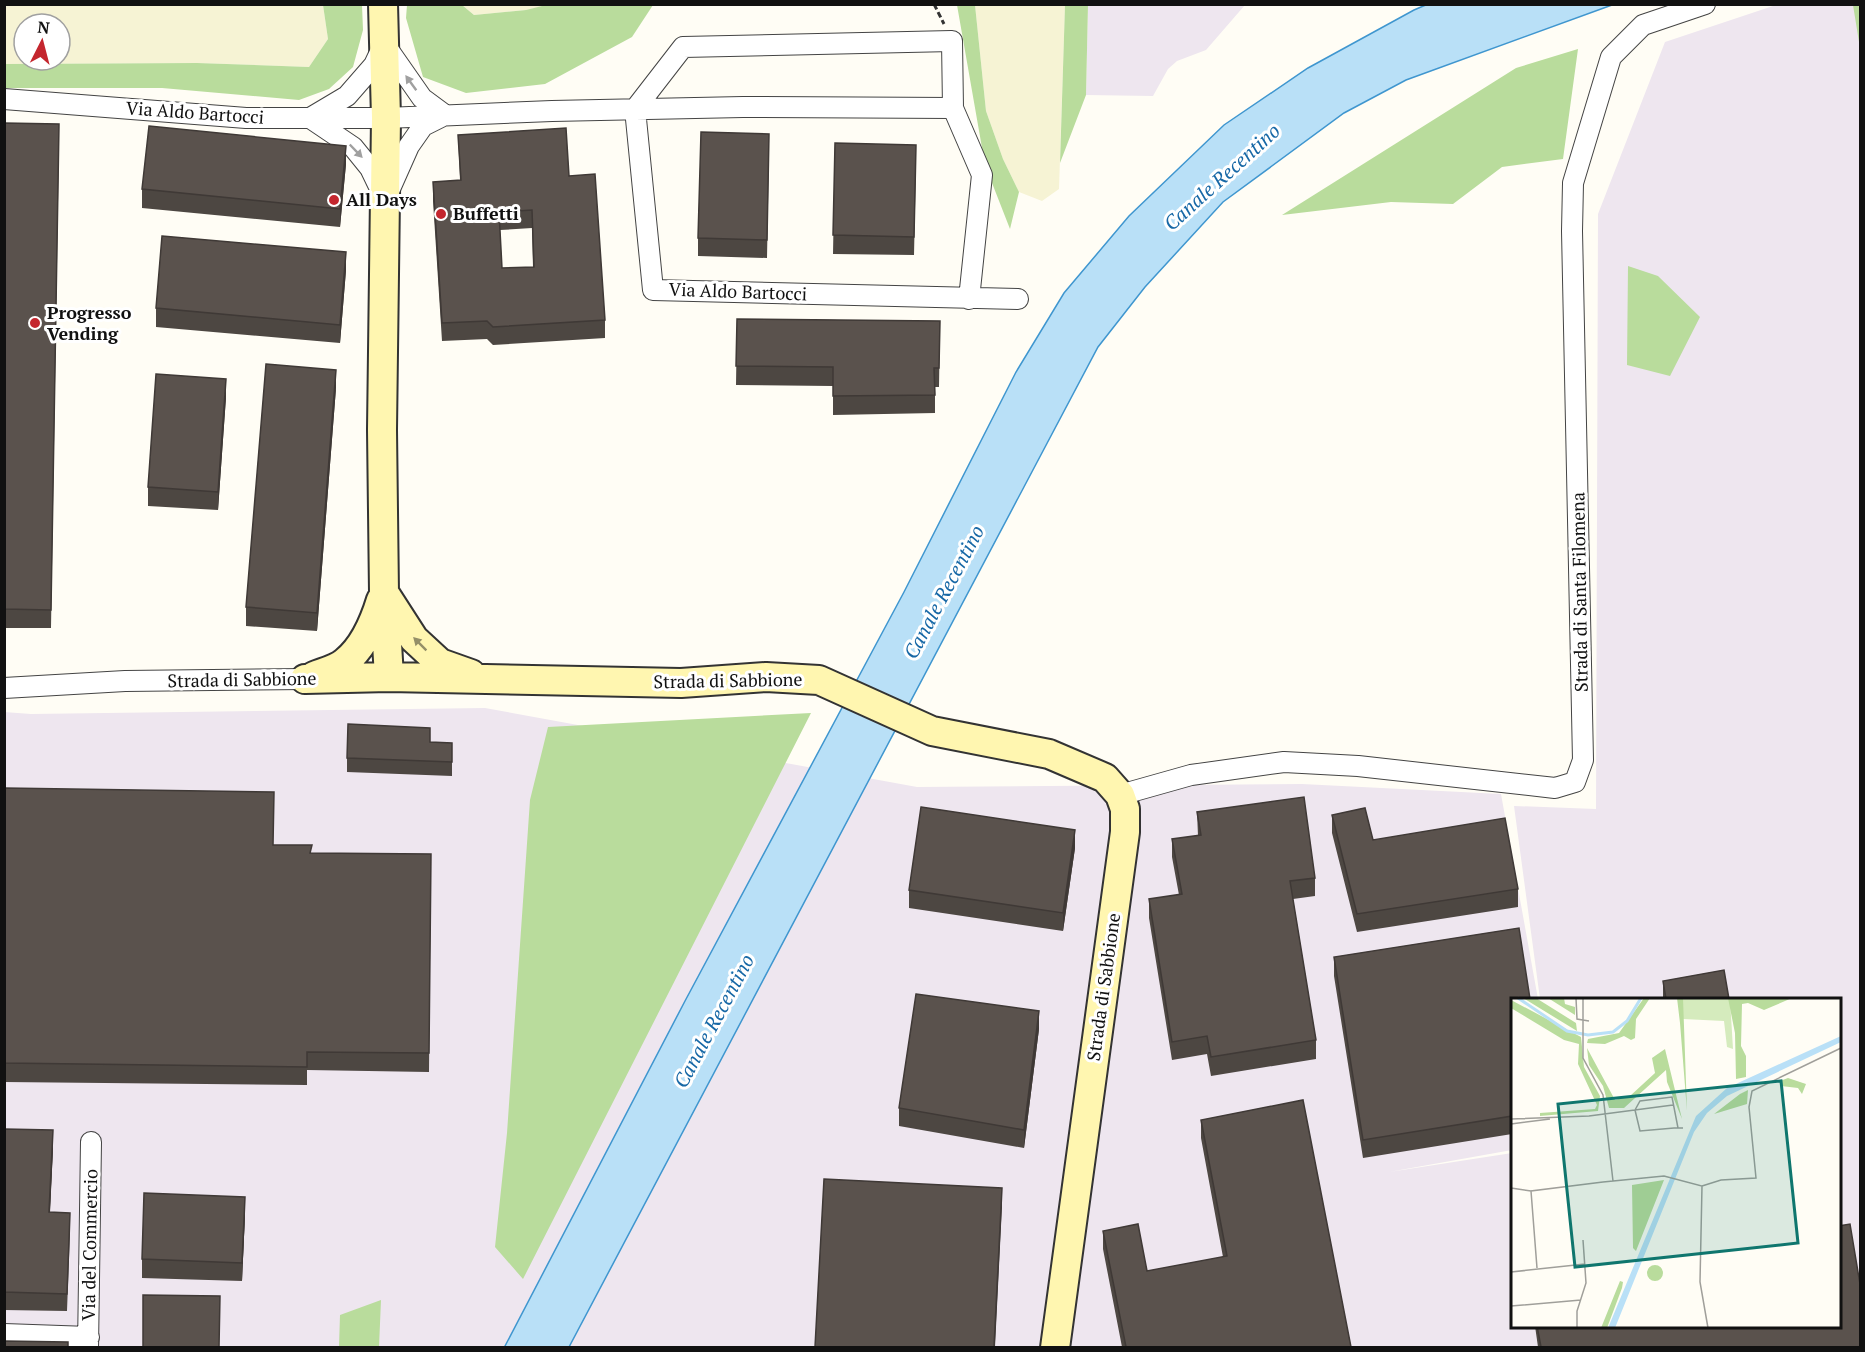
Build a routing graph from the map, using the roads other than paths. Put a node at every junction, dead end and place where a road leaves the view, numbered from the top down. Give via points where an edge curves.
1 (383, 4) edge
2 (1705, 4) edge
3 (384, 44) junction
4 (4, 99) edge
5 (81, 105) junction
6 (954, 108) junction
7 (4, 109) edge
8 (635, 109) junction
9 (445, 115) junction
10 (310, 118) junction
11 (386, 118) junction
12 (385, 199) junction
13 (969, 299) junction
14 (1018, 299) dead end
15 (384, 593) junction
16 (389, 677) junction
17 (305, 679) junction
18 (489, 680) junction
19 (4, 688) edge
20 (1120, 795) junction
21 (91, 1142) dead end
22 (4, 1334) edge
23 (88, 1342) edge
24 (1055, 1347) edge

1 - 3 main road, Via Aldo Bartocci
2 - 20 street, Strada di Santa Filomena via 1643,25 1611,57 1573,183 1583,760 1575,782 1555,788 1358,766 1284,762 1191,775
9 -> 3 street via 422,98
3 - 10 street via 374,65 347,96
3 - 11 main road, Via Aldo Bartocci
4 - 5 street, Via Aldo Bartocci
5 - 7 street, Via Aldo Bartocci
5 - 10 street, Via Aldo Bartocci via 246,118
6 - 8 street, Via Aldo Bartocci
6 - 8 street via 952,41 683,47
6 - 13 street via 982,175
8 - 9 street, Via Aldo Bartocci
8 - 13 street, Via Aldo Bartocci via 653,290
9 - 11 street, Via Aldo Bartocci
9 - 12 street, Via Aldo Bartocci via 423,126 409,146
10 - 11 street, Via Aldo Bartocci
10 -> 12 street, Via Aldo Bartocci via 353,147 370,168
11 - 12 main road, Via Aldo Bartocci
12 - 15 main road, Via Aldo Bartocci
13 - 14 street, Via Aldo Bartocci
15 - 16 main road, Via Aldo Bartocci
15 - 17 main road, Via Aldo Bartocci via 374,625 344,664
18 -> 15 main road via 440,663 414,639
16 - 17 main road, Strada di Sabbione
16 - 18 main road, Strada di Sabbione
17 - 19 street, Strada di Sabbione via 126,681
18 - 20 main road, Strada di Sabbione via 819,680 932,732 1049,754 1105,778
20 - 24 main road, Strada di Sabbione via 1125,809 1125,832
21 - 23 street, Via del Commercio
22 - 23 street

